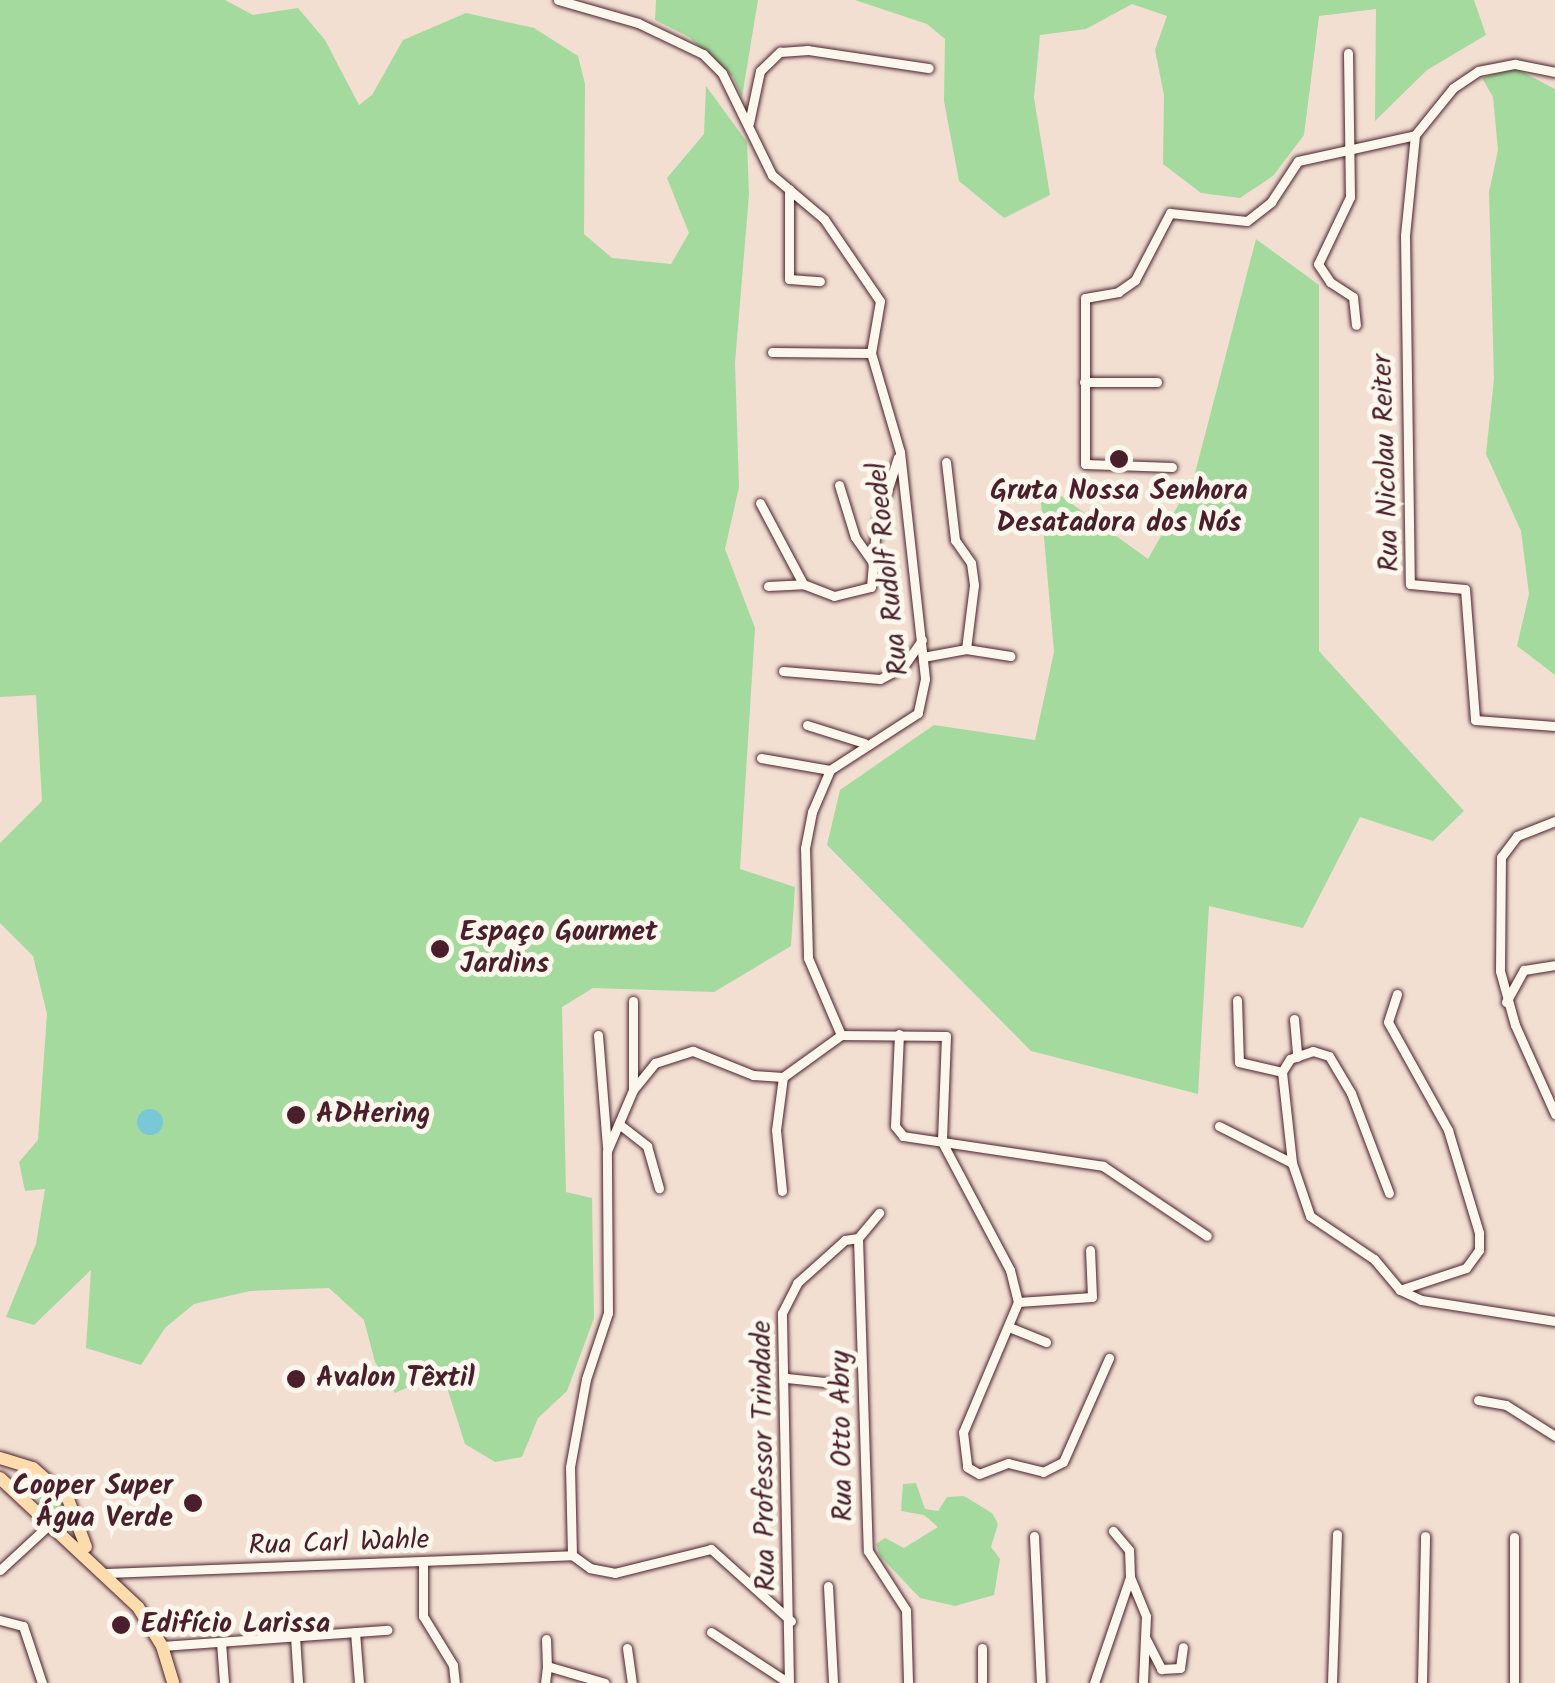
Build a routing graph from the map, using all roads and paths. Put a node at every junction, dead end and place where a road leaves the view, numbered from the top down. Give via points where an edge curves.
1 (558, 0) edge
2 (1348, 53) dead end
3 (930, 68) dead end
4 (1555, 72) edge
5 (749, 125) junction
6 (1415, 135) junction
7 (1349, 154) junction
8 (789, 190) junction
9 (820, 281) dead end
10 (1356, 325) dead end
11 (772, 352) dead end
12 (871, 353) junction
13 (1084, 382) junction
14 (1157, 382) dead end
15 (900, 452) junction
16 (946, 462) dead end
17 (1172, 468) dead end
18 (839, 485) dead end
19 (760, 503) dead end
20 (874, 564) junction
21 (803, 584) junction
22 (768, 586) dead end
23 (922, 639) junction
24 (966, 650) junction
25 (1010, 656) dead end
26 (923, 657) junction
27 (783, 671) dead end
28 (807, 725) dead end
29 (1555, 726) edge
30 (864, 743) junction
31 (761, 758) dead end
32 (830, 770) junction
33 (1555, 822) edge
34 (1555, 965) edge
35 (1397, 994) dead end
36 (1238, 1000) dead end
37 (632, 1001) dead end
38 (1506, 1002) junction
39 (1294, 1019) dead end
40 (899, 1034) junction
41 (598, 1035) dead end
42 (841, 1036) junction
43 (1297, 1057) junction
44 (1282, 1072) junction
45 (783, 1077) junction
46 (634, 1090) junction
47 (1555, 1114) edge
48 (619, 1124) junction
49 (1219, 1126) dead end
50 (942, 1142) junction
51 (607, 1151) junction
52 (1292, 1163) junction
53 (659, 1188) dead end
54 (782, 1191) dead end
55 (1389, 1193) dead end
56 (879, 1214) dead end
57 (1207, 1236) dead end
58 (858, 1238) junction
59 (1090, 1250) dead end
60 (1400, 1290) junction
61 (1018, 1302) junction
62 (1555, 1320) edge
63 (1009, 1328) junction
64 (1046, 1342) dead end
65 (1109, 1358) dead end
66 (787, 1378) junction
67 (834, 1383) dead end
68 (1478, 1400) dead end
69 (1555, 1436) edge
70 (0, 1458) edge
71 (24, 1464) junction
72 (5, 1481) edge
73 (72, 1512) junction
74 (52, 1522) junction
75 (1113, 1531) dead end
76 (1338, 1534) dead end
77 (1034, 1536) dead end
78 (1425, 1536) dead end
79 (1514, 1537) dead end
80 (89, 1554) junction
81 (572, 1555) junction
82 (423, 1564) junction
83 (0, 1570) edge
84 (107, 1573) junction
85 (1130, 1577) junction
86 (828, 1586) dead end
87 (0, 1620) edge
88 (791, 1620) junction
89 (387, 1630) dead end
90 (356, 1632) junction
91 (711, 1632) dead end
92 (295, 1636) junction
93 (546, 1639) dead end
94 (1146, 1639) junction
95 (221, 1642) junction
96 (162, 1646) junction
97 (627, 1648) dead end
98 (982, 1648) dead end
99 (1182, 1648) dead end
100 (548, 1666) junction
101 (42, 1683) edge
102 (173, 1683) edge
103 (224, 1683) edge
104 (298, 1683) edge
105 (359, 1683) edge
106 (455, 1683) edge
107 (544, 1683) edge
108 (605, 1683) edge
109 (632, 1683) edge
110 (789, 1683) edge
111 (832, 1683) edge
112 (908, 1683) edge
113 (982, 1683) edge
114 (1041, 1683) edge
115 (1094, 1683) edge
116 (1142, 1683) edge
117 (1332, 1683) edge
118 (1422, 1683) edge
119 (1514, 1683) edge

1 - 5 street, Rua Rudolf Roedel via 638,23 703,54 722,73
2 - 7 street
3 - 5 street via 780,52 760,72
4 - 6 street via 1515,64 1478,71 1453,88
5 - 8 street, Rua Rudolf Roedel via 772,175
6 - 7 street
6 - 29 street, Rua Nicolau Reiter via 1406,235 1410,584 1465,589 1475,720
7 - 10 street via 1350,196 1318,264 1353,297
7 - 13 street via 1298,161 1271,202 1247,221 1225,223 1181,210 1162,219 1150,260 1135,280 1118,292 1085,298
8 - 9 street via 788,278
8 - 12 street, Rua Rudolf Roedel via 824,220 878,292 882,308
11 - 12 street
12 - 15 street, Rua Rudolf Roedel
13 - 14 street
13 - 17 street via 1085,464
15 - 20 street via 876,526
15 - 23 street, Rua Rudolf Roedel
16 - 24 street via 956,540 974,585
18 - 20 street via 855,537
19 - 21 street
20 - 21 street via 874,584 864,590 834,596
21 - 22 street
23 - 26 street, Rua Rudolf Roedel
23 - 27 street via 903,667 880,680
24 - 25 street
24 - 26 street
26 - 30 street, Rua Rudolf Roedel via 918,713 902,729
28 - 30 street
30 - 32 street, Rua Rudolf Roedel
31 - 32 street
32 - 42 street via 805,848 806,938
33 - 38 street via 1517,836 1501,857
34 - 38 street via 1524,970
35 - 60 street via 1388,1022 1448,1130 1479,1233 1479,1250 1466,1268
36 - 44 street via 1239,1062
37 - 46 street
38 - 47 street
39 - 43 street
40 - 42 street
40 - 50 street via 896,1126 902,1136
40 - 50 street via 946,1036
41 - 51 street
42 - 45 street
43 - 44 street
43 - 55 street via 1313,1051 1329,1056
44 - 52 street
45 - 46 street via 752,1074 693,1050 655,1063
45 - 54 street via 776,1130
46 - 48 street
48 - 51 street
48 - 53 street via 647,1146
49 - 52 street
50 - 57 street via 1103,1166
50 - 61 street via 1010,1270
51 - 81 street via 608,1313 586,1379 570,1467
52 - 60 street via 1310,1216 1374,1259
56 - 58 street, Rua Professor Trindade
58 - 66 street, Rua Professor Trindade via 845,1240 789,1293 782,1313
58 - 112 street, Rua Otto Abry via 868,1551 906,1610
59 - 61 street via 1092,1297
60 - 62 street via 1421,1300
61 - 63 street
63 - 64 street
63 - 65 street via 963,1432 963,1458 979,1474 1008,1464 1053,1468 1073,1447
66 - 67 street
66 - 88 street, Rua Professor Trindade
68 - 69 street via 1506,1405
70 - 71 main road
71 - 72 main road via 12,1468
71 - 73 main road via 68,1498
72 - 74 main road
73 - 74 main road
73 - 80 main road
74 - 80 main road
74 - 83 street
75 - 85 street via 1129,1550
76 - 117 street
77 - 114 street
78 - 118 street
79 - 119 street
80 - 84 main road
81 - 82 street, Rua Carl Wahle
81 - 88 street via 590,1568 615,1573 710,1549
82 - 84 street, Rua Carl Wahle
82 - 106 street via 423,1616 453,1666
84 - 96 main road
85 - 94 street via 1144,1602
85 - 115 street
86 - 111 street
87 - 101 street via 23,1626
88 - 110 street, Rua Professor Trindade
89 - 90 street
90 - 92 street
90 - 105 street
91 - 110 street
92 - 95 street
92 - 104 street
93 - 100 street
94 - 99 street via 1162,1669 1180,1668
94 - 116 street
95 - 96 street
95 - 103 street
96 - 102 main road
97 - 109 street
98 - 113 street
100 - 107 street
100 - 108 street

